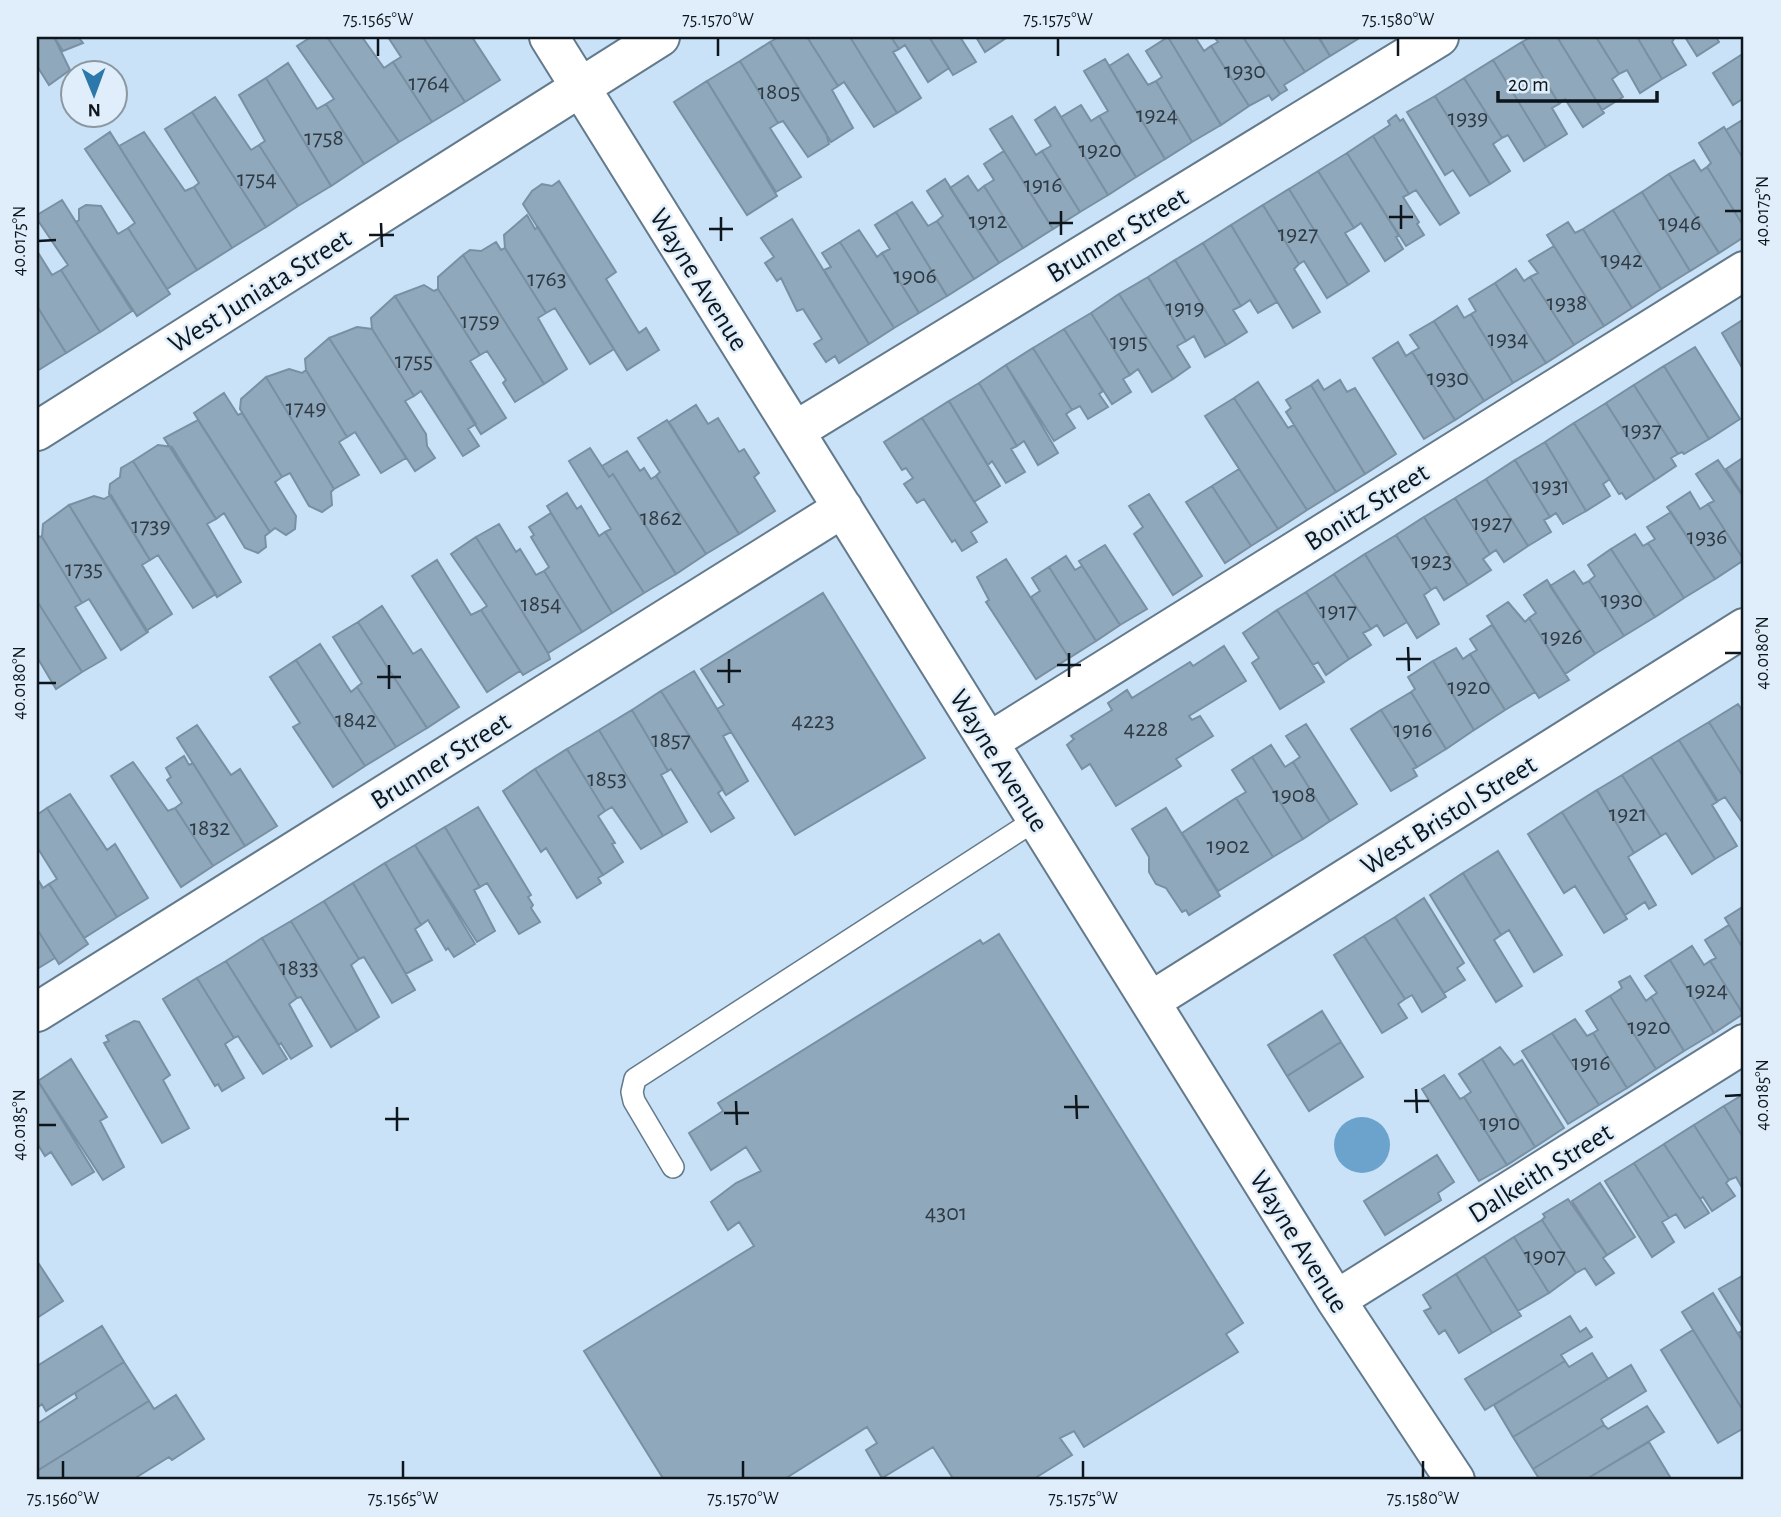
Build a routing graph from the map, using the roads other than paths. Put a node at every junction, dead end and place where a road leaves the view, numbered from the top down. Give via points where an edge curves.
1 (549, 37) edge
2 (660, 37) edge
3 (1439, 37) edge
4 (580, 86) junction
5 (1744, 271) edge
6 (37, 431) edge
7 (795, 431) junction
8 (843, 508) junction
9 (1744, 628) edge
10 (989, 742) junction
11 (1037, 819) junction
12 (1151, 1001) junction
13 (37, 1012) edge
14 (1744, 1044) edge
15 (673, 1167) dead end
16 (1336, 1300) junction
17 (1455, 1480) edge

1 - 4 street, Wayne Avenue
2 - 4 street, West Juniata Street
3 - 7 street, Brunner Street
4 - 6 street, West Juniata Street
4 - 7 street, Wayne Avenue
5 - 10 street, Bonitz Street
7 - 8 street, Wayne Avenue
8 - 10 street, Wayne Avenue
8 - 13 street, Brunner Street
9 - 12 street, West Bristol Street
10 - 11 street, Wayne Avenue
11 - 12 street, Wayne Avenue
11 - 15 lane via 635,1079 634,1101
12 - 16 street, Wayne Avenue
14 - 16 street, Dalkeith Street
16 - 17 street, Wayne Avenue

